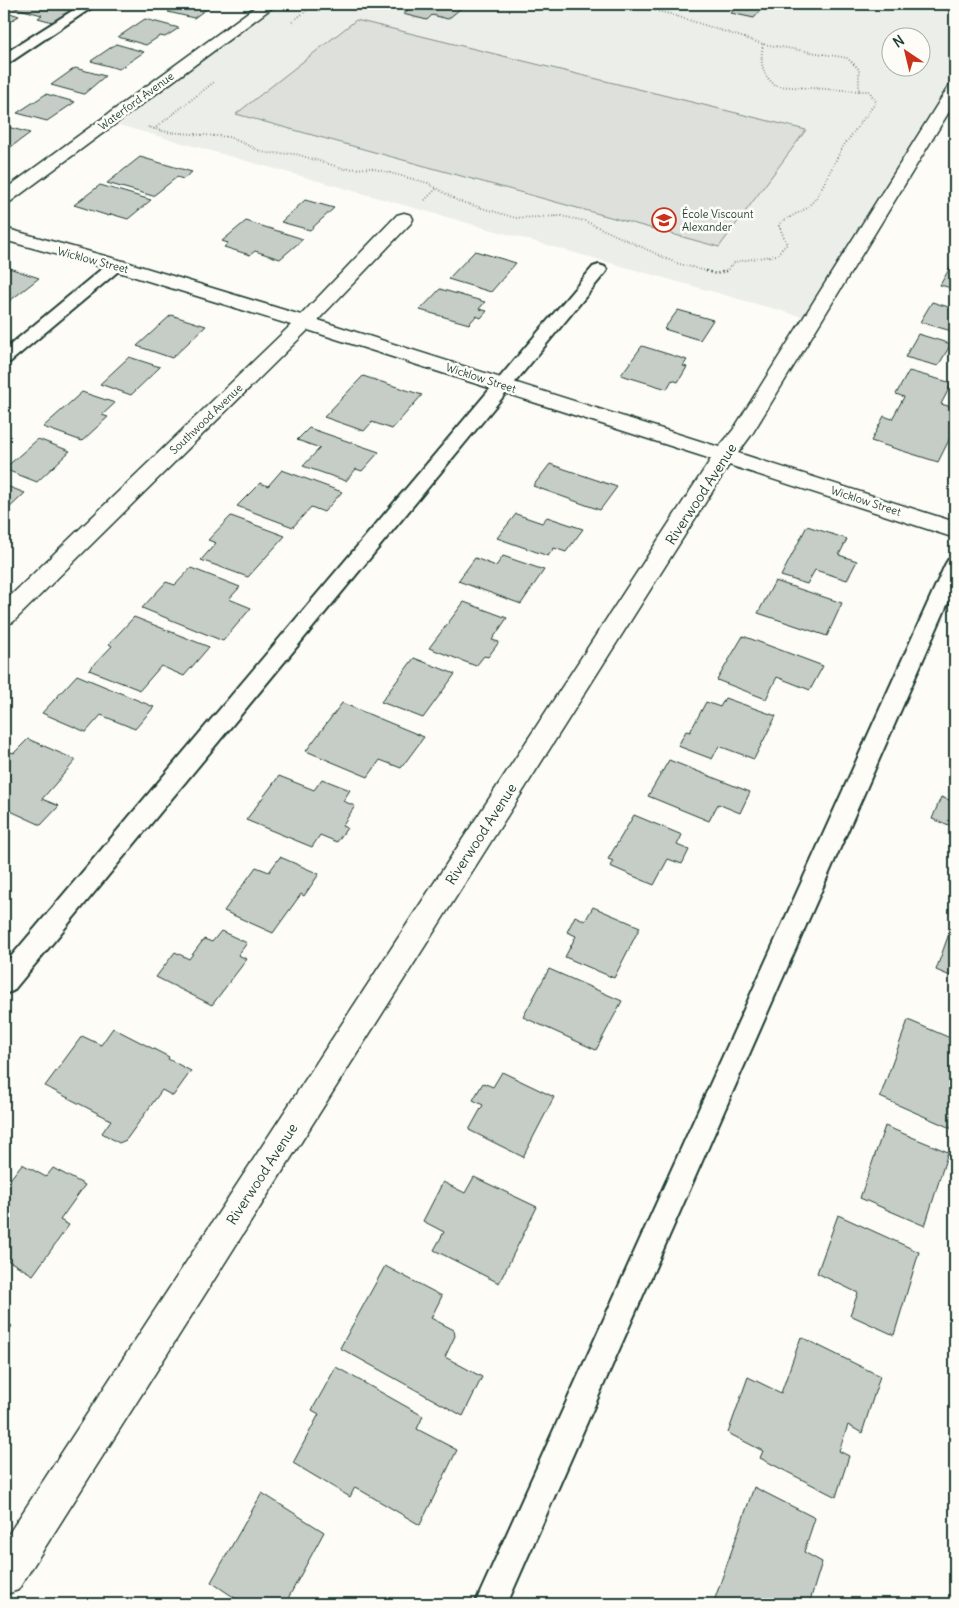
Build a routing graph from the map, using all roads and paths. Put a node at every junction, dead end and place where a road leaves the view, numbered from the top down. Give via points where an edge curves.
1 (90, 4) edge
2 (269, 4) edge
3 (359, 4) edge
4 (626, 4) edge
5 (367, 6) dead end
6 (763, 44) junction
7 (4, 60) edge
8 (955, 89) edge
9 (859, 91) junction
10 (146, 126) dead end
11 (4, 198) edge
12 (404, 219) dead end
13 (4, 234) edge
14 (116, 265) junction
15 (599, 270) dead end
16 (305, 322) junction
17 (4, 358) edge
18 (502, 385) junction
19 (724, 456) junction
20 (955, 530) edge
21 (955, 565) edge
22 (4, 616) edge
23 (4, 983) edge
24 (4, 1576) edge
25 (491, 1604) edge

1 - 7 lane
2 - 11 street, Waterford Avenue
3 - 5 path
4 - 6 path via 670,14
6 - 9 path via 847,58 859,69
6 - 9 path via 759,63 776,86
8 - 19 street, Riverwood Avenue via 741,434
9 - 10 path via 869,91 876,102 855,129 824,186 807,208 781,220 779,226 787,244 776,255 735,262 726,271 716,274 676,263 585,221 561,216 516,218 458,201 428,184 371,168 345,169 296,154 265,153 229,137 167,132
12 - 16 street, Southwood Avenue
13 - 14 street, Wicklow Street
14 - 16 street, Wicklow Street
14 - 17 lane
15 - 18 lane
16 - 18 street, Wicklow Street
16 - 22 street, Southwood Avenue
18 - 19 street, Wicklow Street
18 - 23 lane
19 - 20 street, Wicklow Street
19 - 24 street, Riverwood Avenue
21 - 25 lane

